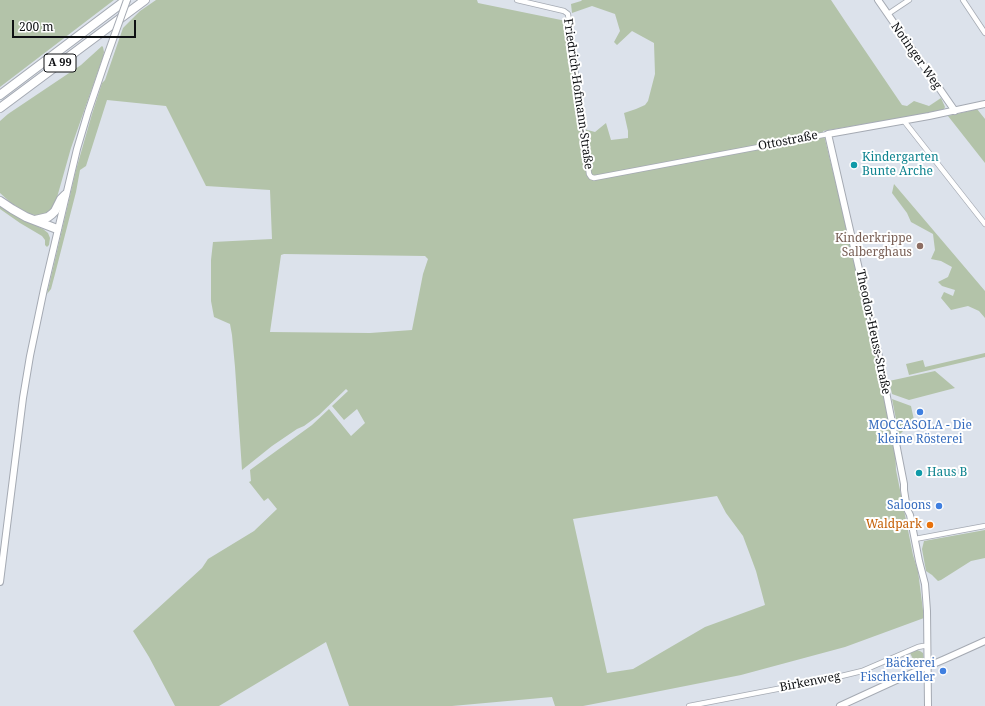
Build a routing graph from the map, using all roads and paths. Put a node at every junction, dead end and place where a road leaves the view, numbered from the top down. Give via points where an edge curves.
1 (127, 0) edge
2 (144, 0) edge
3 (517, 0) edge
4 (878, 0) edge
5 (909, 0) edge
6 (963, 0) edge
7 (888, 14) junction
8 (985, 33) edge
9 (0, 95) edge
10 (11, 100) junction
11 (985, 104) edge
12 (0, 108) edge
13 (954, 111) junction
14 (0, 115) edge
15 (904, 121) junction
16 (828, 134) junction
17 (591, 177) joint
18 (65, 195) junction
19 (0, 201) edge
20 (34, 220) junction
21 (985, 224) edge
22 (57, 229) junction
23 (985, 526) edge
24 (915, 539) junction
25 (0, 582) edge
26 (984, 641) edge
27 (927, 646) junction
28 (927, 667) junction
29 (689, 706) edge
30 (840, 706) edge
31 (928, 706) edge

1 - 9 highway, A 99
1 - 18 street, bridge via 85,120
2 - 10 highway, A 99
3 - 17 street, Friedrich-Hofmann-Straße via 568,14
4 - 7 street, Notinger Weg
5 - 7 street
6 - 8 street
7 - 13 street, Notinger Weg
10 - 12 highway, A 99
10 - 14 highway
11 - 13 street, Ottostraße
13 - 15 street, Ottostraße
15 - 16 street, Ottostraße
15 - 21 street
16 - 17 street, Ottostraße
16 - 24 street, Theodor-Heuss-Straße via 880,361 911,508
18 - 20 highway via 52,214
18 - 22 street
19 - 20 highway
20 - 22 highway
22 - 25 street via 26,377
23 - 24 street
24 - 27 street, Theodor-Heuss-Straße via 925,584
26 - 28 street
27 - 28 street, Theodor-Heuss-Straße
27 - 29 street, Birkenweg via 855,673
28 - 30 street
28 - 31 street, Theodor-Heuss-Straße

